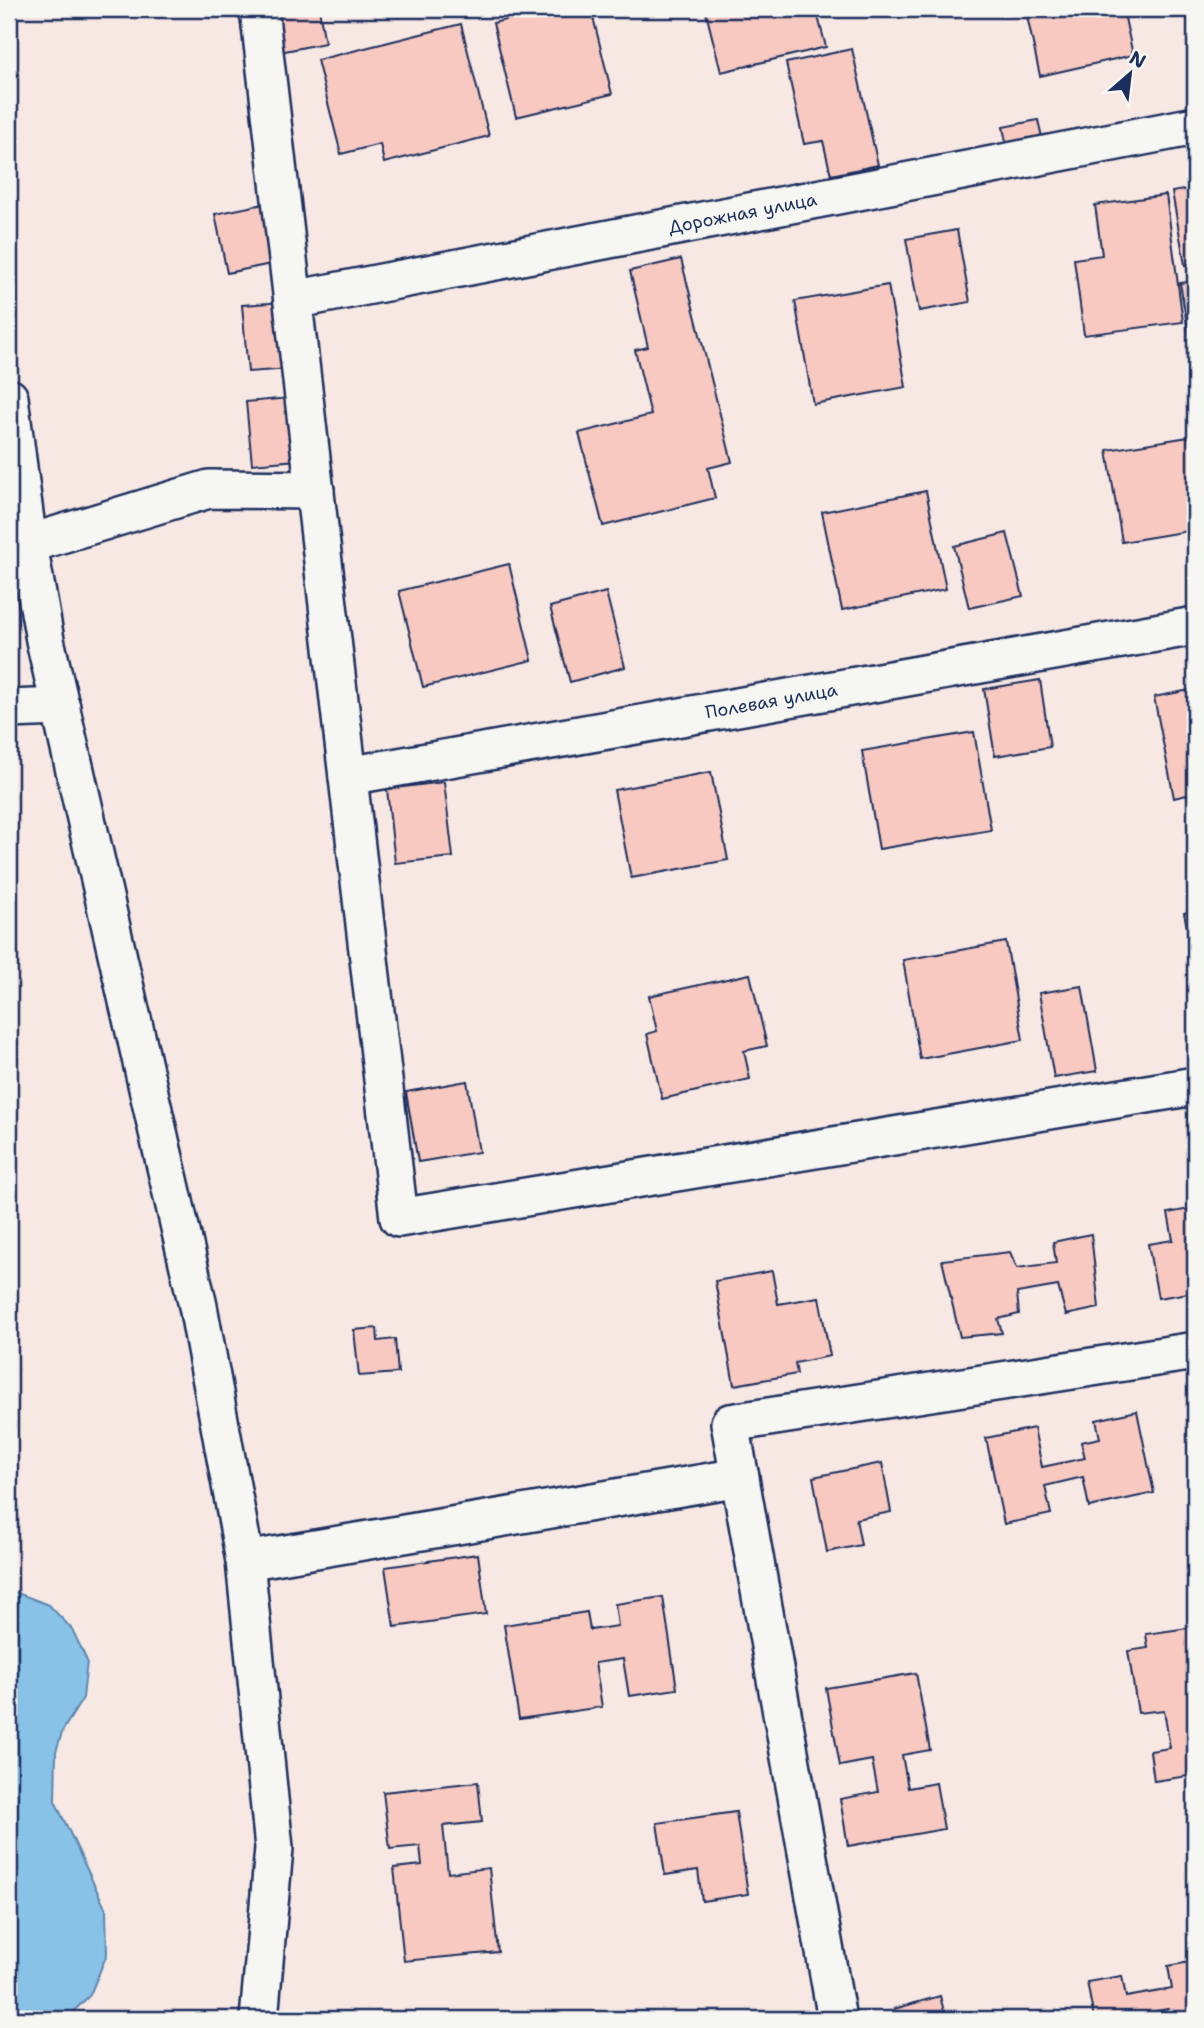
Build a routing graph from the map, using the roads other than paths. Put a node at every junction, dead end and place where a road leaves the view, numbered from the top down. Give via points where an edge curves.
1 (259, 9) edge
2 (1195, 126) edge
3 (293, 299) junction
4 (9, 398) edge
5 (315, 490) junction
6 (29, 544) junction
7 (1195, 626) edge
8 (61, 707) junction
9 (9, 709) edge
10 (348, 776) junction
11 (1195, 1086) edge
12 (1195, 1351) edge
13 (740, 1477) junction
14 (245, 1561) junction
15 (259, 2019) edge
16 (837, 2019) edge

1 - 3 street
2 - 3 street, Дорожная улица
3 - 5 street
4 - 6 street
5 - 6 street via 209,489
5 - 10 street
6 - 8 street
7 - 10 street, Полевая улица
8 - 9 street
8 - 14 street via 198,1306
10 - 11 street via 399,1218
12 - 13 street via 730,1423
13 - 14 street
13 - 16 street
14 - 15 street via 274,1848

